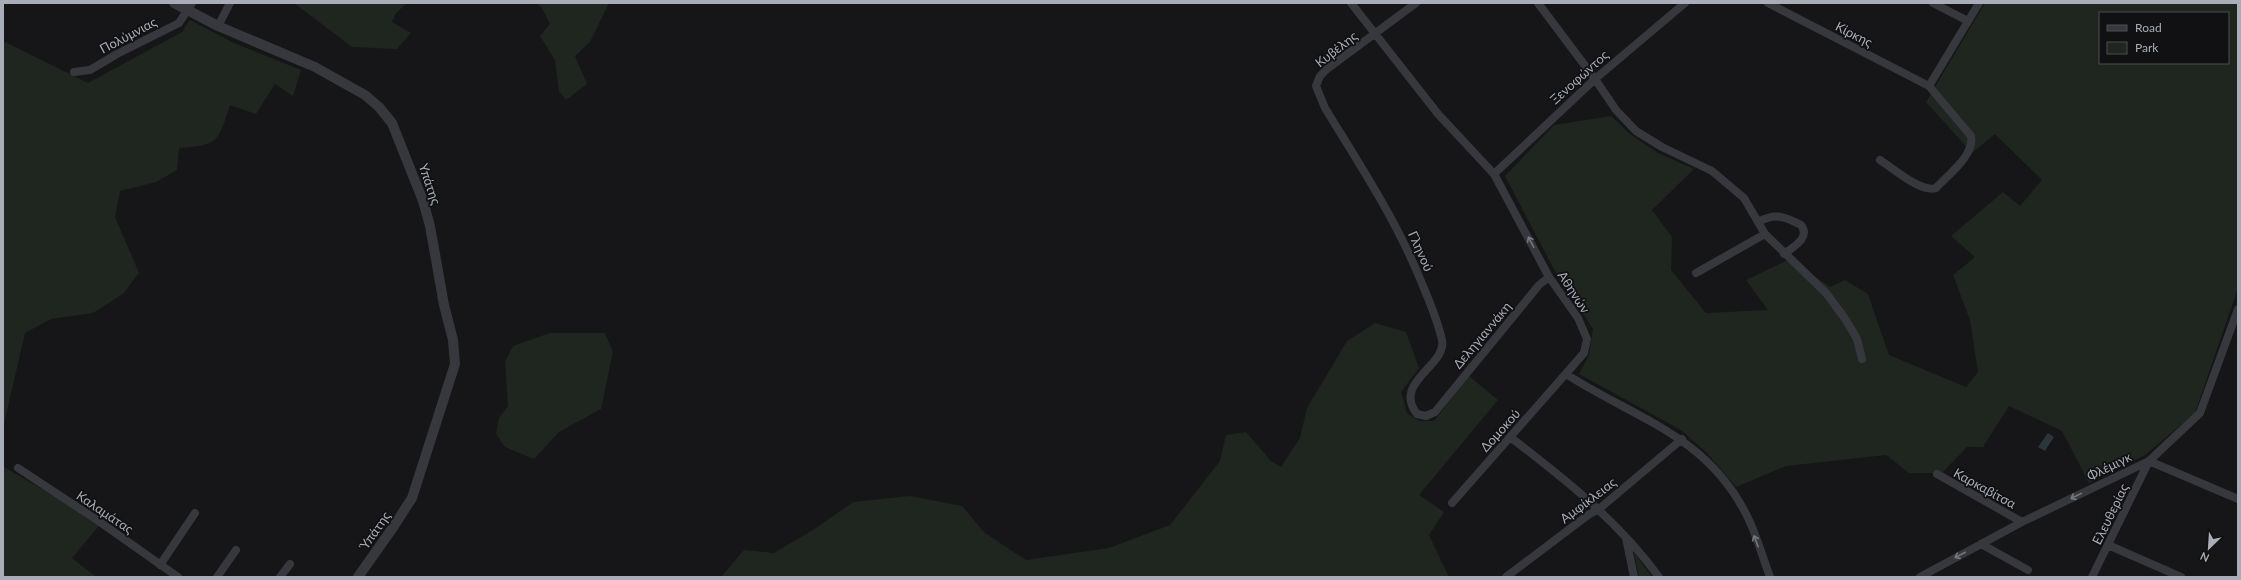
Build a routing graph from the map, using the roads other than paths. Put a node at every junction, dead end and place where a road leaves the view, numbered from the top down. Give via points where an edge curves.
1 (174, 3) edge
2 (230, 3) edge
3 (1351, 3) edge
4 (1416, 3) edge
5 (1538, 3) edge
6 (1686, 3) edge
7 (1768, 3) edge
8 (1933, 3) edge
9 (1979, 3) edge
10 (190, 7) edge
11 (1968, 21) junction
12 (218, 26) junction
13 (1375, 34) junction
14 (74, 72) dead end
15 (1595, 79) junction
16 (1316, 86) joint
17 (1929, 86) junction
18 (1880, 160) dead end
19 (1494, 174) junction
20 (1758, 222) junction
21 (1765, 234) junction
22 (1784, 254) junction
23 (1696, 273) dead end
24 (1549, 277) junction
25 (2238, 309) edge
26 (1862, 359) dead end
27 (1566, 374) junction
28 (1435, 412) joint
29 (1510, 437) junction
30 (1682, 439) junction
31 (2149, 461) junction
32 (18, 468) dead end
33 (1937, 474) dead end
34 (412, 498) joint
35 (2238, 499) edge
36 (1452, 503) dead end
37 (1599, 509) junction
38 (196, 513) dead end
39 (2022, 522) junction
40 (1626, 537) junction
41 (1981, 544) junction
42 (2108, 546) junction
43 (236, 550) dead end
44 (290, 564) dead end
45 (160, 565) junction
46 (2028, 570) dead end
47 (178, 577) edge
48 (217, 577) edge
49 (280, 577) edge
50 (358, 577) edge
51 (1506, 577) edge
52 (1634, 577) edge
53 (1659, 577) edge
54 (1770, 577) edge
55 (1920, 577) edge
56 (2092, 577) edge
57 (2182, 577) edge

1 - 10 street, Υπάτης
2 - 12 street
3 - 13 street, Αθηνών
4 - 13 street, Κυβέλης
5 - 15 street
6 - 15 street, Ξενοφώντος
7 - 17 street, Κίρκης
8 - 11 street
9 - 11 street
10 - 12 street, Υπάτης
10 - 14 street, Πολύμνιας via 179,23 90,70
11 - 17 street
12 - 34 street, Υπάτης via 315,67 365,95 379,106 392,123 407,158 430,226 453,340 455,364
13 - 16 street, Κυβέλης via 1327,69 1320,76
13 - 19 street, Αθηνών via 1438,114
15 - 19 street, Ξενοφώντος
15 - 20 street via 1616,110 1636,131 1662,147 1712,171 1744,198
16 - 28 street, Γληνού via 1325,108 1404,241 1431,304 1442,342 1441,350 1414,384 1412,408 1417,414 1426,416
17 - 18 street via 1971,136 1972,142 1967,153 1936,188 1931,190 1921,187
24 -> 19 street, Αθηνών
20 - 21 street
20 - 22 street via 1769,216 1776,216 1801,225 1803,239
21 - 22 street
21 - 23 street
22 - 26 street via 1834,304 1857,339
24 - 27 street, Αθηνών via 1578,318 1587,339 1584,353
24 - 28 street, Δεληγιαννάκη via 1539,285
25 - 31 street, Φλέμιγκ via 2200,413
27 - 29 street, Δομοκού
27 - 30 street via 1601,396
29 - 36 street, Δομοκού
29 - 37 street via 1566,479
30 - 37 street, Αμφίκλειας
54 -> 30 street via 1746,512 1710,462
31 - 35 street
31 -> 39 street, Φλέμιγκ
31 - 42 street, Ελευθερίας
32 - 45 street, Καλαμάτας
33 - 39 street, Καρκαβίτσα
34 - 50 street, Ύπάτης
37 - 40 street
37 - 51 street, Αμφίκλειας
38 - 45 street
39 - 41 street, Φλέμιγκ
40 - 52 street
40 - 53 street
41 - 46 street
41 -> 55 street, Φλέμιγκ
42 - 56 street, Ελευθερίας
42 - 57 street
43 - 48 street
44 - 49 street
45 - 47 street, Καλαμάτας

